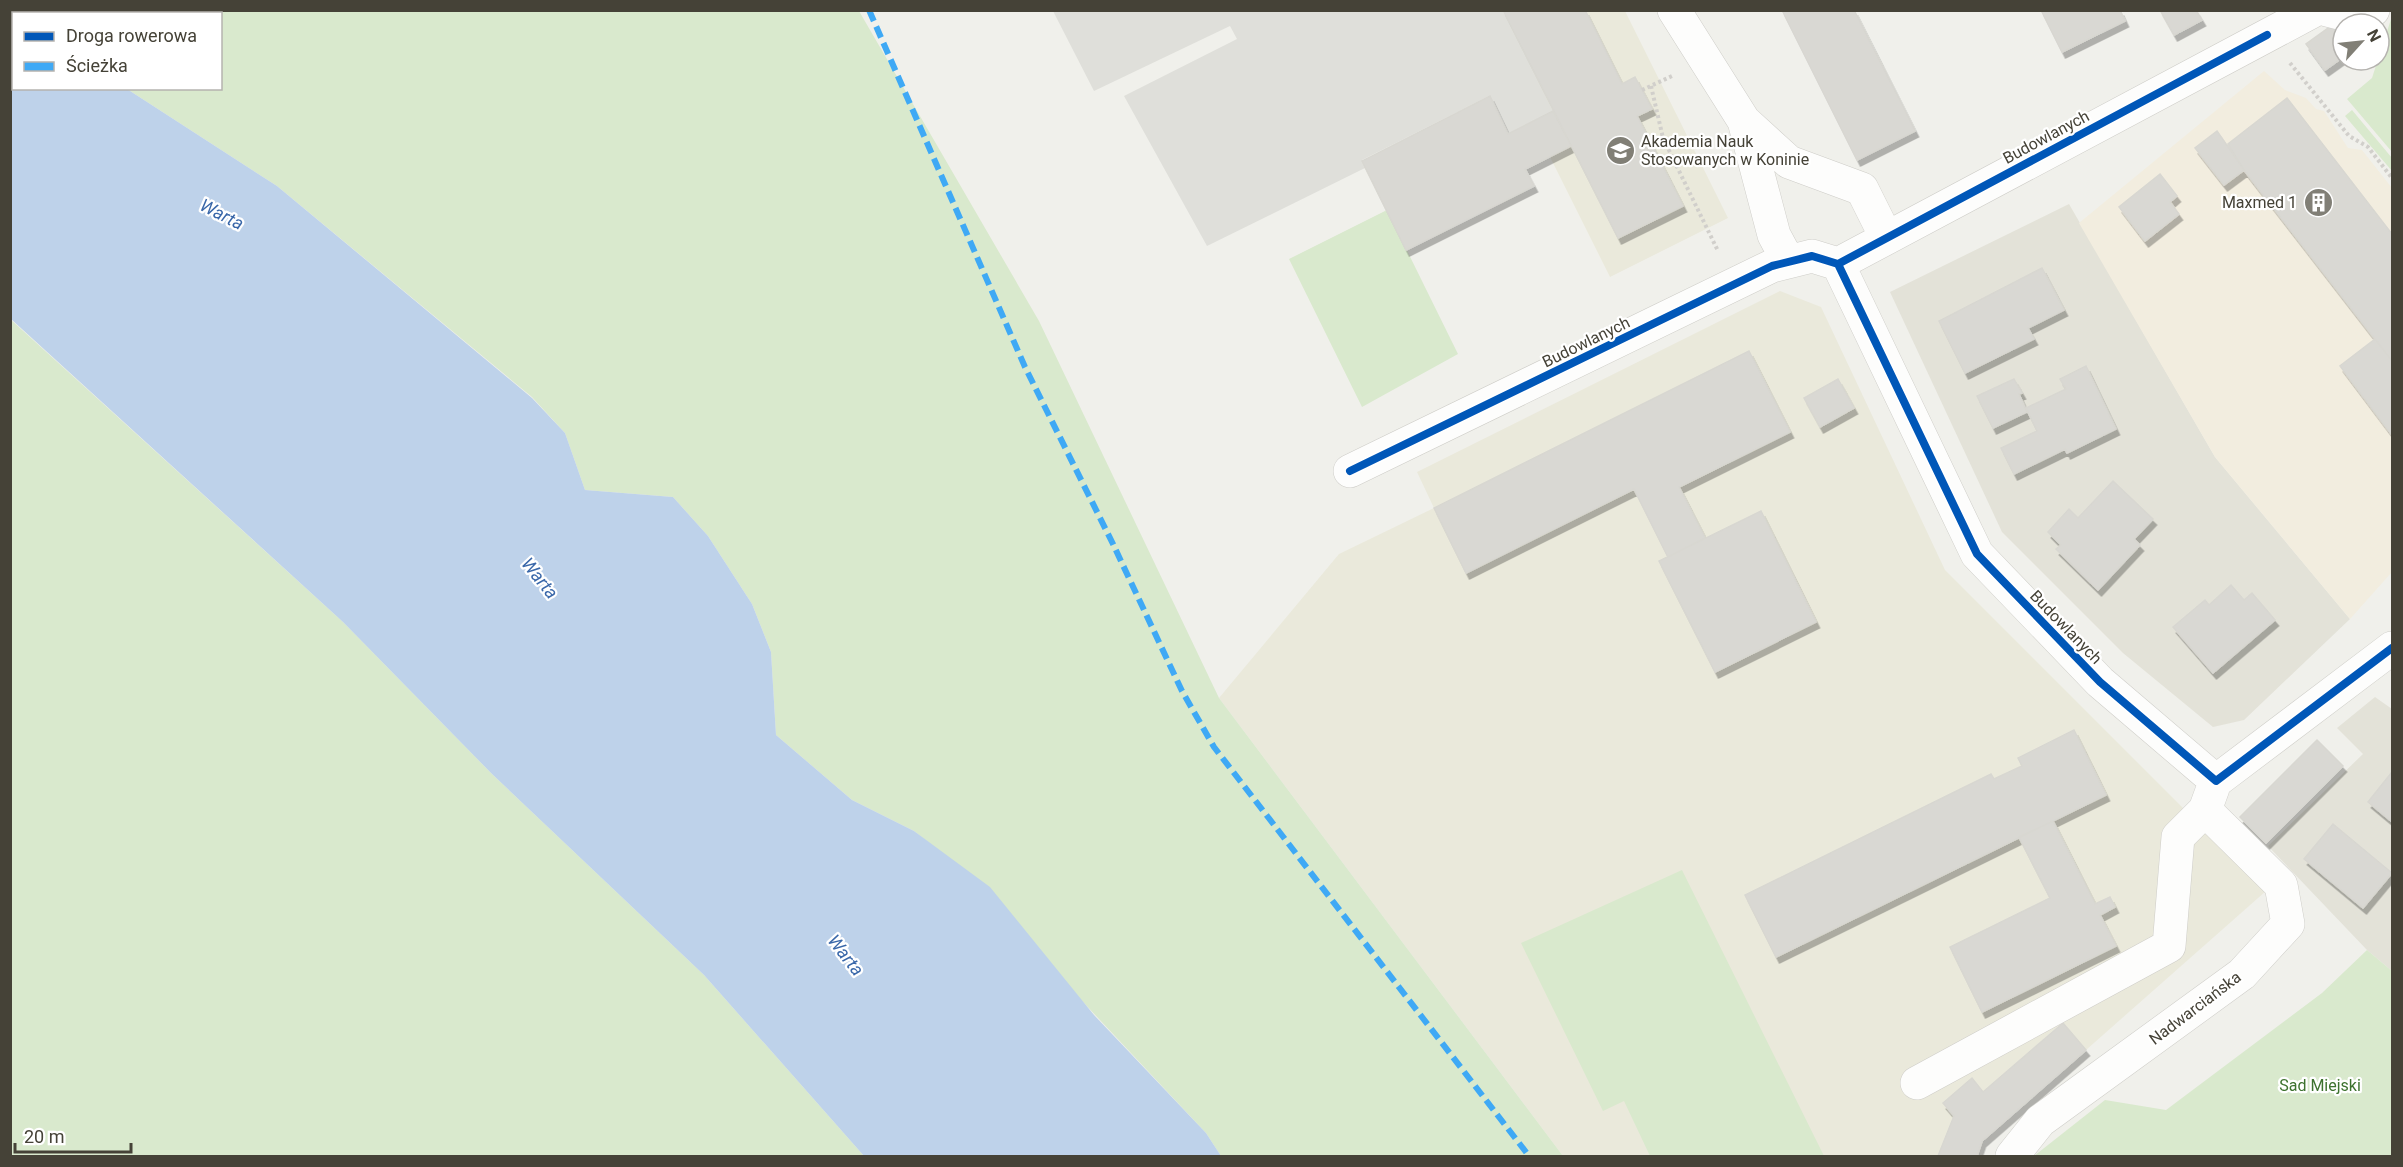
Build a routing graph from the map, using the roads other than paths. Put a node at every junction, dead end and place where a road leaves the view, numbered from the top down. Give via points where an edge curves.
1 (1674, 10) edge
2 (2315, 10) edge
3 (2328, 10) edge
4 (2373, 10) edge
5 (1744, 121) junction
6 (1886, 237) junction
7 (1788, 261) junction
8 (1838, 264) junction
9 (1350, 471) dead end
10 (2392, 650) edge
11 (2210, 795) junction
12 (1917, 1083) dead end
13 (2012, 1156) edge

1 - 5 street
2 - 6 street, Budowlanych
3 - 4 street via 2359,18
5 - 6 street via 1789,162 1862,189
5 - 7 street via 1774,235
6 - 8 street, Budowlanych
7 - 8 street, Budowlanych via 1812,256
7 - 9 street, Budowlanych
8 - 11 street, Budowlanych via 1977,554
10 - 11 street
11 - 12 street via 2178,837 2169,946
11 - 13 street, Nadwarciańska via 2281,885 2288,924 2242,974 2040,1121

